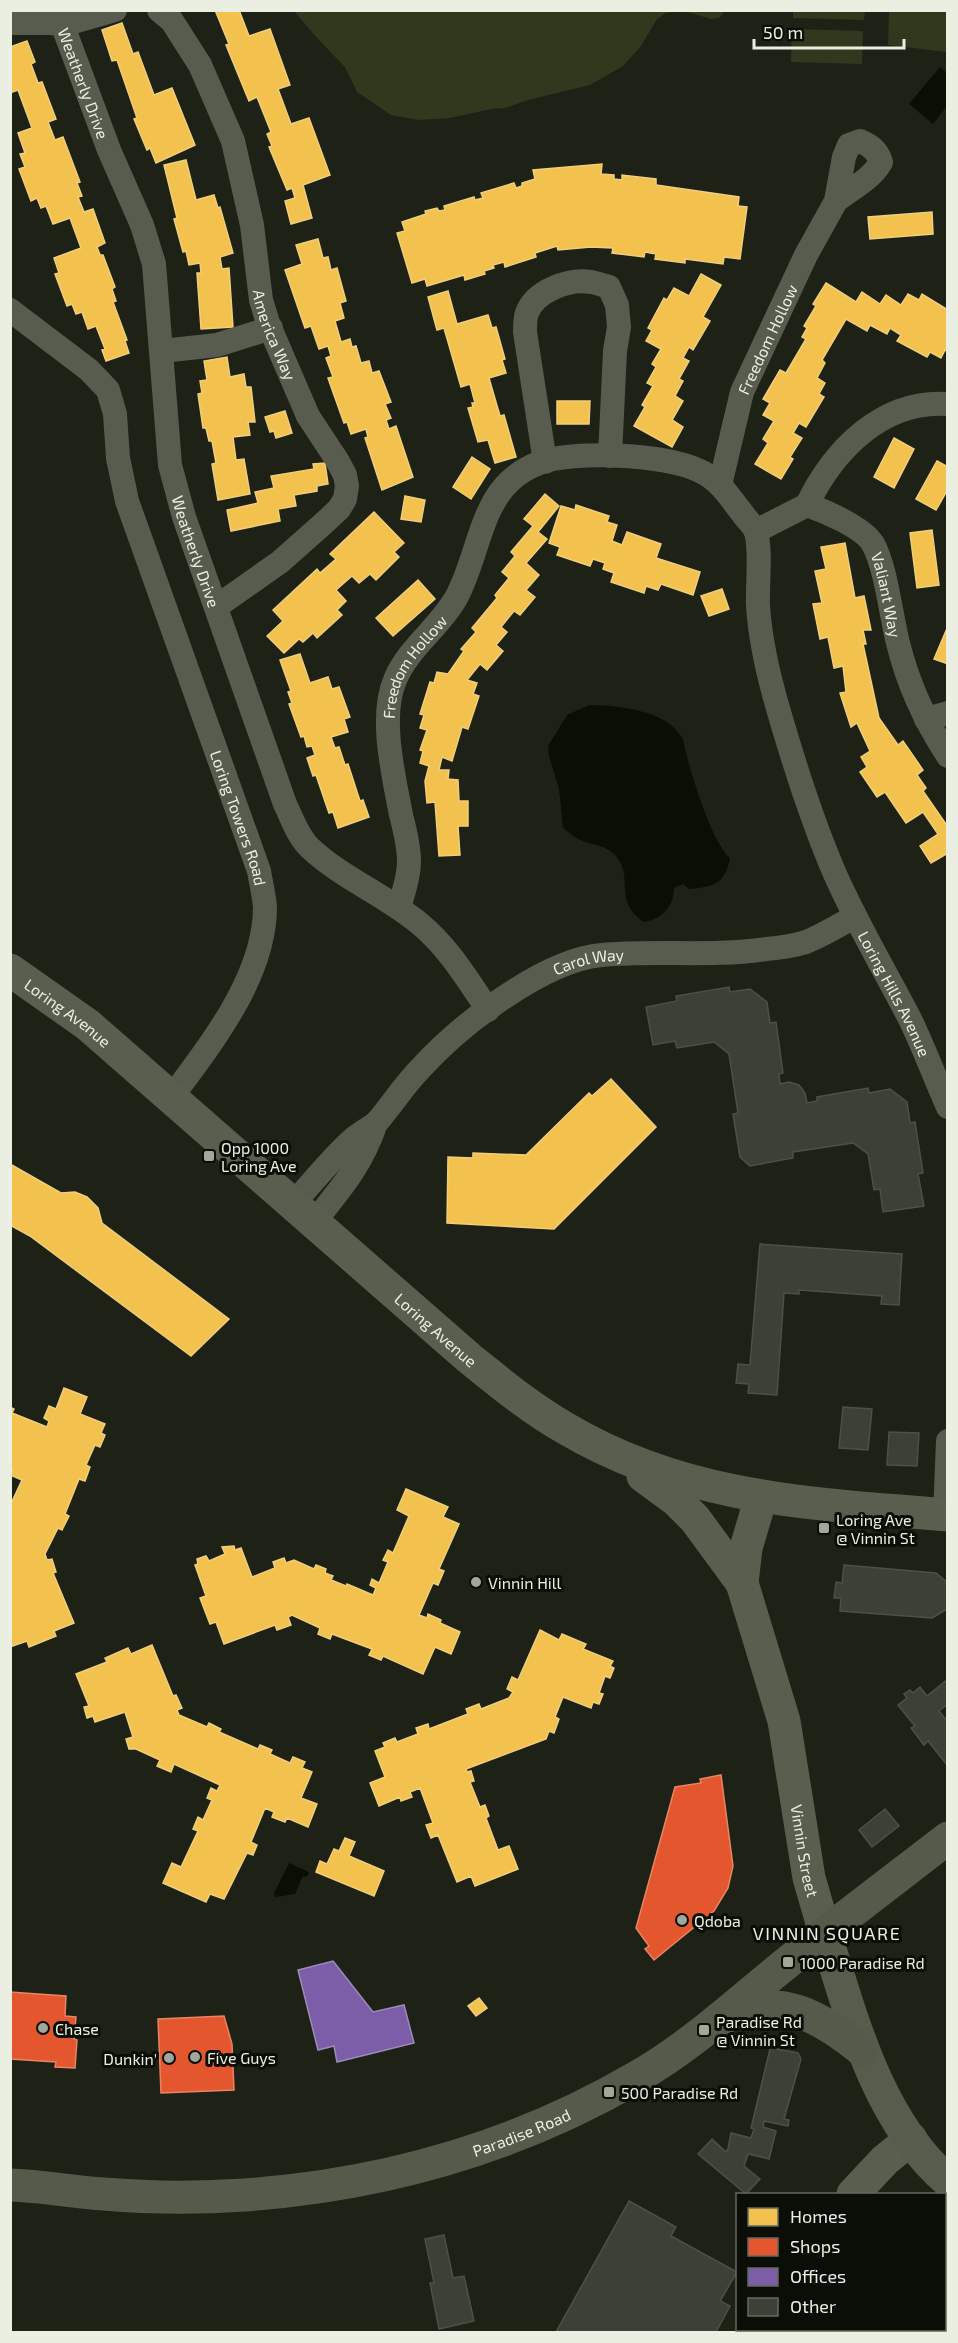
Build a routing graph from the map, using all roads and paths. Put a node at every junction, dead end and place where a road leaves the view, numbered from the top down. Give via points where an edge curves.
1 (115, 10) edge
2 (159, 10) edge
3 (60, 18) edge
4 (10, 23) edge
5 (836, 201) dead end
6 (10, 310) edge
7 (271, 328) junction
8 (162, 351) junction
9 (948, 404) edge
10 (610, 456) junction
11 (545, 462) junction
12 (720, 485) junction
13 (807, 505) junction
14 (756, 531) junction
15 (216, 607) junction
16 (937, 716) edge
17 (948, 756) edge
18 (399, 908) junction
19 (854, 917) junction
20 (10, 970) edge
21 (488, 1010) junction
22 (171, 1098) junction
23 (948, 1107) edge
24 (303, 1213) junction
25 (948, 1441) edge
26 (596, 1445) junction
27 (761, 1497) junction
28 (946, 1515) edge
29 (742, 1583) junction
30 (948, 1838) edge
31 (825, 1933) junction
32 (711, 2024) junction
33 (862, 2050) junction
34 (911, 2139) junction
35 (948, 2181) edge
36 (10, 2185) edge
37 (854, 2193) edge

1 - 3 street
2 - 7 street, America Way via 172,21 195,56 233,141 252,225 261,300
3 - 4 street via 51,23
3 - 8 street, Weatherly Drive via 154,264
5 - 12 street, Freedom Hollow via 801,265 742,392
6 - 22 street, Loring Towers Road via 89,370 108,390 115,414 121,478 136,526 259,871 265,907 259,946 225,1022
7 - 8 street via 217,345
7 - 15 street, America Way via 308,416 345,475 345,499 332,516 280,562
8 - 15 street, Weatherly Drive via 174,481
9 - 13 street via 912,408 868,426 825,473
10 - 11 street, Freedom Hollow
10 - 11 street via 619,327 617,305 609,287 590,281 549,290 535,299 526,314 525,332
10 - 12 street, Freedom Hollow via 665,460 702,472
11 - 18 street, Freedom Hollow via 510,480 499,492 457,596 394,681 389,728 409,860
12 - 14 street, Freedom Hollow
13 - 14 street
13 - 16 street, Valiant Way via 840,519 873,543 915,696
14 - 19 street via 758,607 773,693 808,807
15 - 18 street, Weatherly Drive via 285,804 302,838 348,876
16 - 17 street, Valiant Way
18 - 21 street, Weatherly Drive via 438,940
19 - 21 street, Carol Way via 804,943 774,948 710,954 600,955 568,963 530,981
19 - 23 street, Loring Hills Avenue via 912,1024
20 - 22 main road, Loring Avenue via 88,1025
21 - 24 street, Carol Way via 420,1068 376,1123 338,1153
22 - 24 main road, Loring Avenue
24 - 26 main road, Loring Avenue via 505,1387
25 - 28 street
26 - 27 main road, Loring Avenue via 695,1483
26 - 29 main road via 677,1501 711,1538
27 - 28 main road, Loring Avenue
27 - 29 main road, Vinnin Street via 746,1548
29 - 31 main road, Vinnin Street via 784,1721 809,1878
30 - 31 highway, Paradise Road
31 - 32 highway, Paradise Road
31 - 33 main road, Vinnin Street
32 - 33 highway via 752,2007 772,2006 819,2019
32 - 36 highway, Paradise Road via 638,2077 550,2121 477,2151 395,2174 342,2185 245,2195 103,2194
33 - 34 main road, Vinnin Street
34 - 35 main road, Vinnin Street
34 - 37 main road

